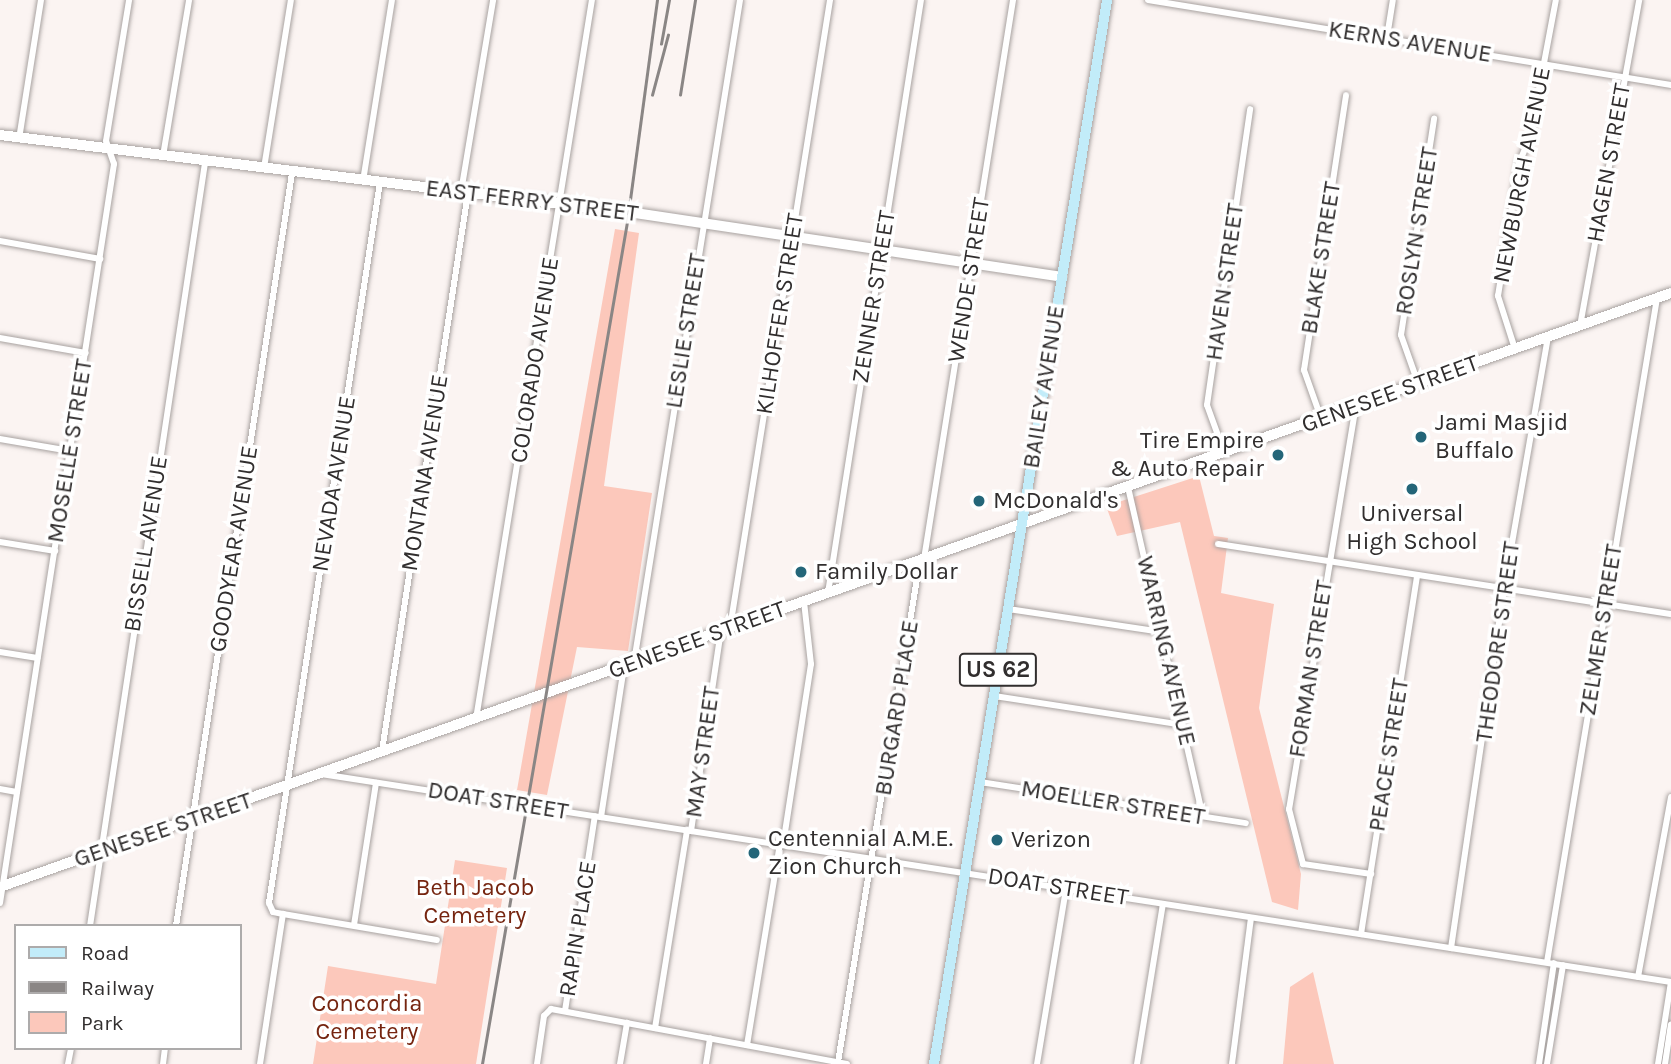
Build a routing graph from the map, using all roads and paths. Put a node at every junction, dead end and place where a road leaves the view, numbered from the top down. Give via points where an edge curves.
1 (41, 0) edge
2 (129, 0) edge
3 (189, 0) edge
4 (291, 0) edge
5 (392, 0) edge
6 (492, 0) edge
7 (592, 0) edge
8 (740, 0) edge
9 (830, 0) edge
10 (921, 0) edge
11 (1013, 0) edge
12 (1107, 0) edge
13 (1148, 0) edge
14 (1393, 0) edge
15 (1556, 0) edge
16 (1639, 0) edge
17 (1387, 37) junction
18 (1544, 63) junction
19 (1625, 77) junction
20 (1671, 85) edge
21 (1346, 95) dead end
22 (1250, 109) dead end
23 (1434, 118) dead end
24 (0, 135) edge
25 (19, 139) junction
26 (109, 152) junction
27 (163, 158) junction
28 (205, 163) junction
29 (263, 170) junction
30 (292, 173) junction
31 (363, 181) junction
32 (380, 183) junction
33 (464, 192) junction
34 (561, 204) junction
35 (704, 223) junction
36 (792, 236) junction
37 (0, 241) edge
38 (881, 250) junction
39 (100, 260) junction
40 (971, 263) junction
41 (1062, 277) junction
42 (1671, 293) edge
43 (1657, 298) junction
44 (1580, 326) junction
45 (1548, 337) junction
46 (0, 338) edge
47 (1515, 349) junction
48 (86, 353) junction
49 (1418, 383) junction
50 (1356, 405) junction
51 (1321, 418) junction
52 (0, 439) edge
53 (71, 451) junction
54 (1224, 452) junction
55 (1128, 487) junction
56 (1022, 524) junction
57 (0, 542) edge
58 (1218, 544) dead end
59 (55, 551) junction
60 (922, 560) junction
61 (1328, 561) junction
62 (1418, 575) junction
63 (1504, 589) junction
64 (828, 593) junction
65 (804, 602) junction
66 (1605, 604) junction
67 (1008, 609) junction
68 (1671, 614) edge
69 (726, 630) junction
70 (1162, 632) junction
71 (0, 652) edge
72 (38, 658) junction
73 (629, 664) junction
74 (994, 696) junction
75 (476, 719) junction
76 (1183, 725) junction
77 (381, 753) junction
78 (321, 774) junction
79 (980, 782) junction
80 (376, 783) junction
81 (288, 786) junction
82 (0, 789) edge
83 (17, 792) junction
84 (1671, 797) edge
85 (598, 816) junction
86 (1203, 817) junction
87 (192, 819) junction
88 (1247, 823) dead end
89 (689, 830) junction
90 (781, 845) junction
91 (101, 852) junction
92 (872, 859) junction
93 (965, 872) junction
94 (1371, 874) junction
95 (1, 887) edge
96 (1066, 889) junction
97 (0, 903) edge
98 (1163, 904) junction
99 (283, 914) junction
100 (1251, 918) junction
101 (90, 924) edge
102 (176, 924) edge
103 (354, 925) junction
104 (1361, 934) junction
105 (437, 940) dead end
106 (1451, 948) junction
107 (1551, 963) junction
108 (1563, 965) junction
109 (1638, 977) junction
110 (1671, 982) edge
111 (565, 1011) junction
112 (626, 1023) junction
113 (1671, 1024) edge
114 (655, 1028) junction
115 (710, 1038) junction
116 (747, 1045) junction
117 (824, 1062) edge
118 (838, 1062) edge
119 (260, 1064) edge
120 (537, 1064) edge
121 (620, 1064) edge
122 (706, 1064) edge
123 (847, 1064) edge
124 (934, 1064) edge
125 (1037, 1064) edge
126 (1137, 1064) edge
127 (1232, 1064) edge
128 (1539, 1064) edge
129 (1547, 1064) edge
130 (1658, 1064) edge
131 (1665, 1064) edge

1 - 25 street
2 - 26 street, MOSELLE STREET via 106,141
3 - 27 street
4 - 29 street
5 - 31 street
6 - 33 street, MONTANA AVENUE
7 - 34 street, COLORADO AVENUE
8 - 35 street, LESLIE STREET
9 - 36 street, KILHOFFER STREET
10 - 38 street, ZENNER STREET
11 - 40 street, WENDE STREET
12 - 41 main road, BAILEY AVENUE / US 62
13 - 17 street, KERNS AVENUE
14 - 17 street
15 - 18 street, NEWBURGH AVENUE
16 - 19 street, HAGEN STREET
17 - 18 street, KERNS AVENUE
18 - 19 street, KERNS AVENUE
18 - 47 street, NEWBURGH AVENUE via 1530,137 1520,163 1498,296
19 - 20 street, KERNS AVENUE
19 - 44 street, HAGEN STREET
21 - 51 street, BLAKE STREET via 1304,370
22 - 54 street, HAVEN STREET via 1207,405
23 - 49 street, ROSLYN STREET via 1402,335
24 - 25 main road, EAST FERRY STREET
25 - 26 main road, EAST FERRY STREET
26 - 27 main road, EAST FERRY STREET
26 - 39 street, MOSELLE STREET via 114,164
27 - 28 main road, EAST FERRY STREET
28 - 29 main road, EAST FERRY STREET
28 - 91 street, BISSELL AVENUE
29 - 30 main road, EAST FERRY STREET
30 - 31 main road, EAST FERRY STREET
30 - 87 street, GOODYEAR AVENUE
31 - 32 main road, EAST FERRY STREET
32 - 33 main road, EAST FERRY STREET
32 - 81 street, NEVADA AVENUE
33 - 34 main road, EAST FERRY STREET
33 - 77 street, MONTANA AVENUE
34 - 35 main road, EAST FERRY STREET
34 - 75 street, COLORADO AVENUE
35 - 36 main road, EAST FERRY STREET
35 - 73 street, LESLIE STREET
36 - 38 main road, EAST FERRY STREET
36 - 69 street, KILHOFFER STREET
37 - 39 street
38 - 40 main road, EAST FERRY STREET
38 - 64 street, ZENNER STREET
39 - 48 street, MOSELLE STREET
40 - 41 main road, EAST FERRY STREET
40 - 60 street, WENDE STREET
41 - 56 main road, BAILEY AVENUE / US 62
42 - 43 main road, GENESEE STREET
43 - 44 main road, GENESEE STREET
43 - 66 street, ZELMER STREET
44 - 45 main road, GENESEE STREET
45 - 47 main road, GENESEE STREET
45 - 63 street, THEODORE STREET
46 - 48 street
47 - 49 main road, GENESEE STREET
48 - 53 street, MOSELLE STREET
49 - 50 main road, GENESEE STREET
50 - 51 main road, GENESEE STREET
50 - 61 street, FORMAN STREET
51 - 54 main road, GENESEE STREET
52 - 53 street
53 - 59 street, MOSELLE STREET
54 - 55 main road, GENESEE STREET
55 - 56 main road, GENESEE STREET
55 - 70 street, WARRING AVENUE
56 - 60 main road, GENESEE STREET
56 - 67 main road, BAILEY AVENUE / US 62
57 - 59 street
58 - 61 street
59 - 72 street, MOSELLE STREET
60 - 64 main road, GENESEE STREET
60 - 92 street, BURGARD PLACE
61 - 62 street
61 - 94 street, FORMAN STREET via 1289,809 1303,864
62 - 63 street
62 - 94 street, PEACE STREET
63 - 66 street
63 - 106 street, THEODORE STREET
64 - 65 main road, GENESEE STREET
65 - 69 main road, GENESEE STREET
65 - 90 street via 811,664
66 - 68 street
66 - 107 street, ZELMER STREET
67 - 70 street
67 - 74 main road, BAILEY AVENUE / US 62
69 - 73 main road, GENESEE STREET
69 - 89 street, MAY STREET
70 - 76 street, WARRING AVENUE
71 - 72 street
72 - 83 street, MOSELLE STREET
73 - 75 main road, GENESEE STREET
73 - 85 street, RAPIN PLACE
74 - 76 street
74 - 79 main road, BAILEY AVENUE / US 62
75 - 77 main road, GENESEE STREET
76 - 86 street, WARRING AVENUE
77 - 78 main road, GENESEE STREET
78 - 80 street, DOAT STREET
78 - 81 main road, GENESEE STREET
79 - 86 street, MOELLER STREET
79 - 93 main road, BAILEY AVENUE / US 62
80 - 85 street, DOAT STREET
80 - 103 street
81 - 87 main road, GENESEE STREET
81 - 99 street, NEVADA AVENUE via 269,903 273,912
82 - 83 street
83 - 95 street, MOSELLE STREET
84 - 109 street
85 - 89 street, DOAT STREET
85 - 111 street, RAPIN PLACE
86 - 88 street, MOELLER STREET
87 - 91 main road, GENESEE STREET
87 - 102 street, GOODYEAR AVENUE
89 - 90 street, DOAT STREET
89 - 114 street, MAY STREET
90 - 92 street, DOAT STREET
90 - 116 street
91 - 95 main road, GENESEE STREET
91 - 101 street, BISSELL AVENUE
92 - 93 street, DOAT STREET
92 - 118 street, BURGARD PLACE
93 - 96 street, DOAT STREET
93 - 124 main road, BAILEY AVENUE / US 62
94 - 104 street, PEACE STREET
95 - 97 street, MOSELLE STREET
96 - 98 street, DOAT STREET
96 - 125 street
98 - 100 street, DOAT STREET
98 - 126 street
99 - 103 street
99 - 119 street
100 - 104 street, DOAT STREET
100 - 127 street
103 - 105 street
104 - 106 street, DOAT STREET
106 - 107 street, DOAT STREET
107 - 108 street, DOAT STREET
107 - 128 street, ZELMER STREET
108 - 109 street, DOAT STREET
108 - 129 street
109 - 110 street, DOAT STREET
110 - 130 street
111 - 112 street
111 - 120 street, RAPIN PLACE via 546,1013
112 - 114 street
112 - 121 street
113 - 131 street
114 - 115 street
115 - 116 street
115 - 122 street
116 - 117 street
117 - 118 street
118 - 123 street

